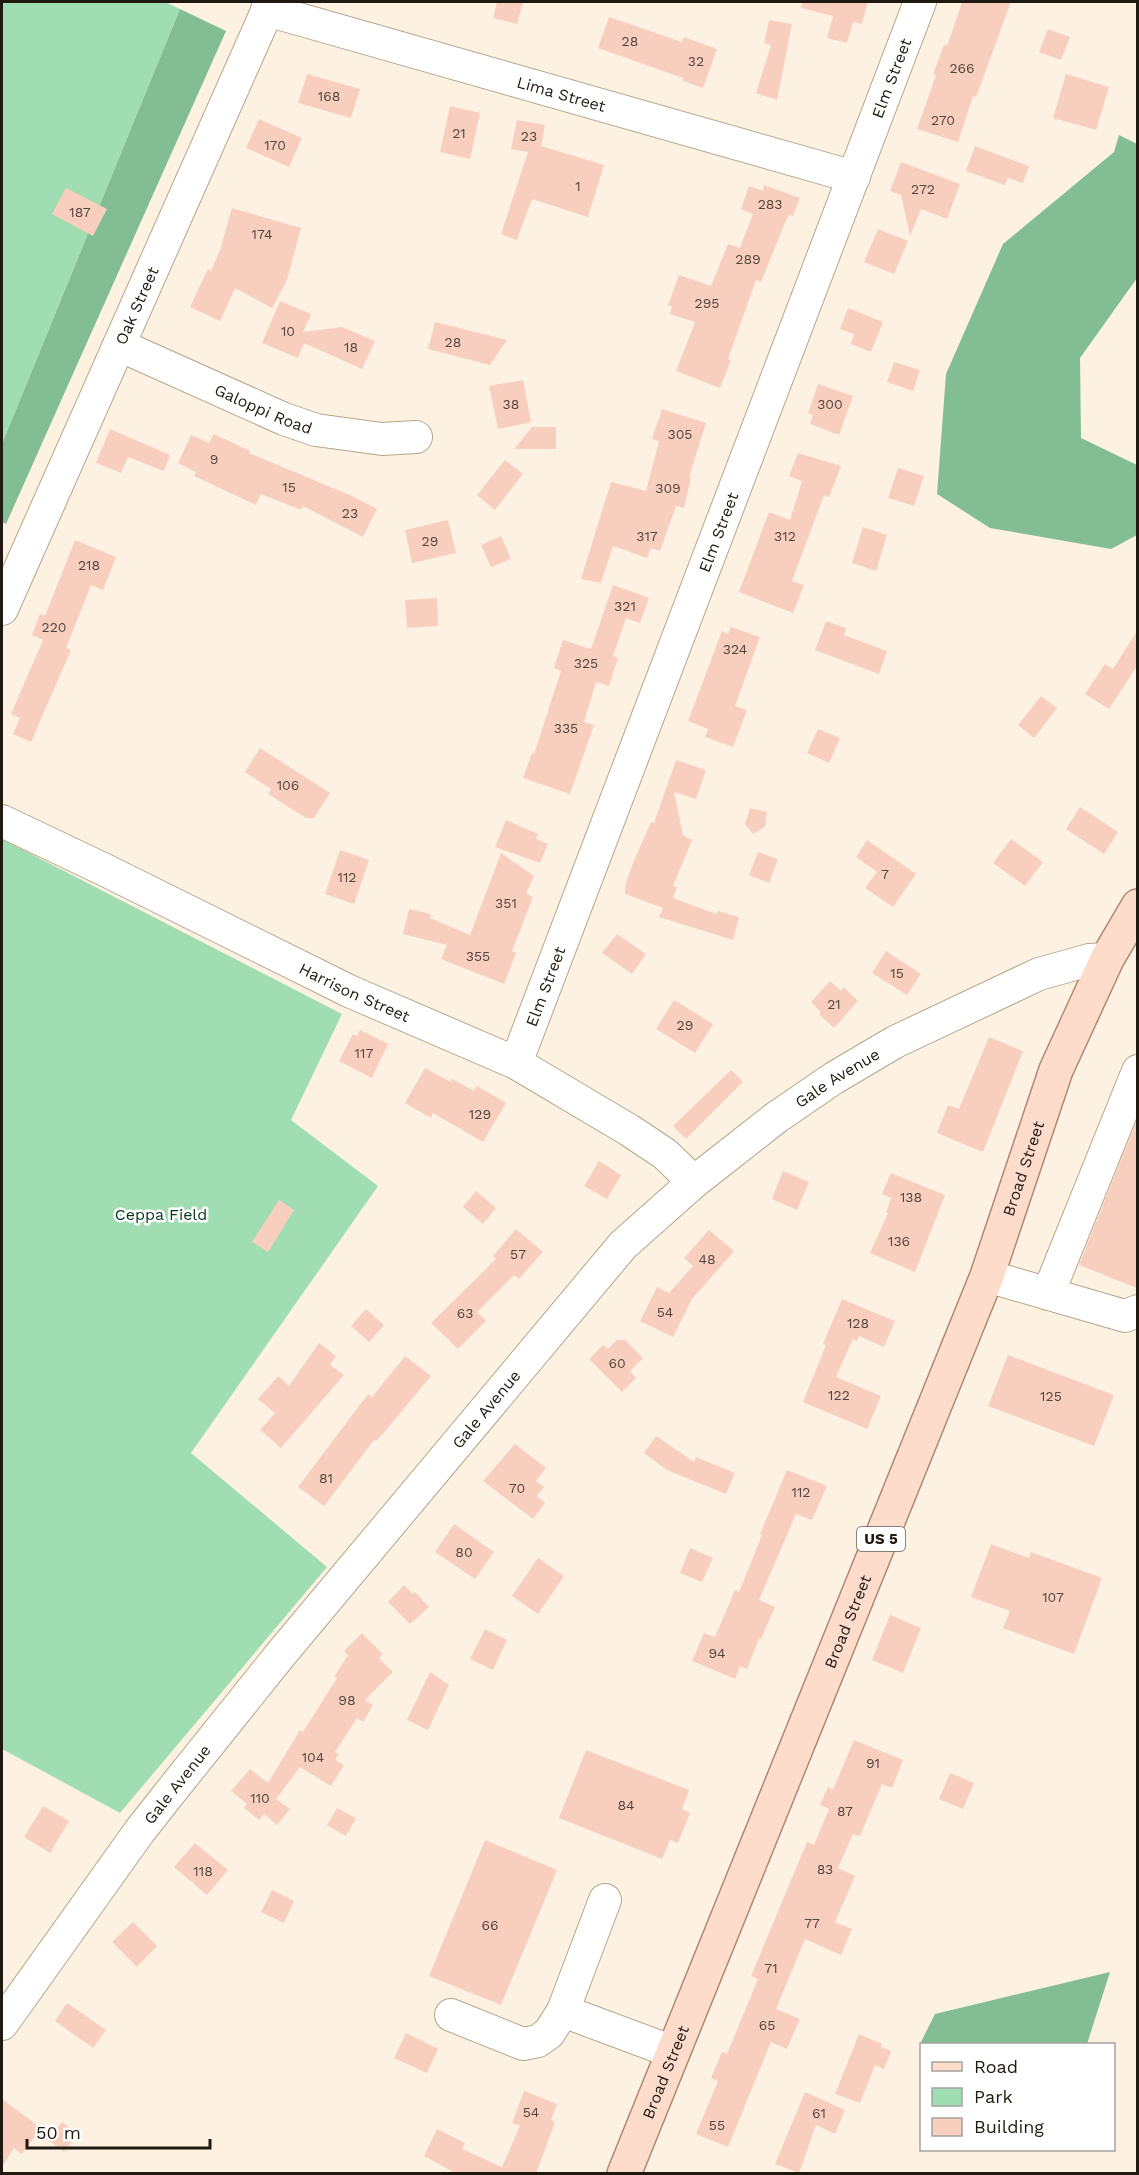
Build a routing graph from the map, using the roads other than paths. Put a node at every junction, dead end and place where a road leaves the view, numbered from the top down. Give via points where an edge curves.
1 (920, 2) edge
2 (269, 6) edge
3 (854, 177) junction
4 (119, 345) junction
5 (416, 437) dead end
6 (2, 609) edge
7 (2, 821) edge
8 (1137, 906) edge
9 (1107, 959) junction
10 (516, 1063) junction
11 (1137, 1071) edge
12 (694, 1182) junction
13 (987, 1276) junction
14 (1048, 1294) junction
15 (1131, 1314) edge
16 (605, 1900) dead end
17 (563, 2011) junction
18 (451, 2015) dead end
19 (2, 2024) edge
20 (673, 2052) junction
21 (624, 2174) edge

1 - 3 street, Elm Street
2 - 3 street, Lima Street
2 - 4 street, Oak Street
3 - 10 street, Elm Street
4 - 5 street, Galoppi Road via 316,430 382,439
4 - 6 street, Oak Street
7 - 10 street, Harrison Street via 349,991
8 - 9 main road, Broad Street / US 5
9 - 12 street, Gale Avenue via 1039,974 895,1042 777,1117
9 - 13 main road, Broad Street / US 5 via 1056,1070
10 - 12 street, Harrison Street via 638,1136
11 - 14 street
12 - 19 street, Gale Avenue via 623,1245 288,1646 139,1832
13 - 14 street
13 - 20 main road, Broad Street / US 5
14 - 15 street
16 - 17 street
17 - 18 street via 549,2033 538,2042 524,2043
17 - 20 street
20 - 21 main road, Broad Street / US 5

